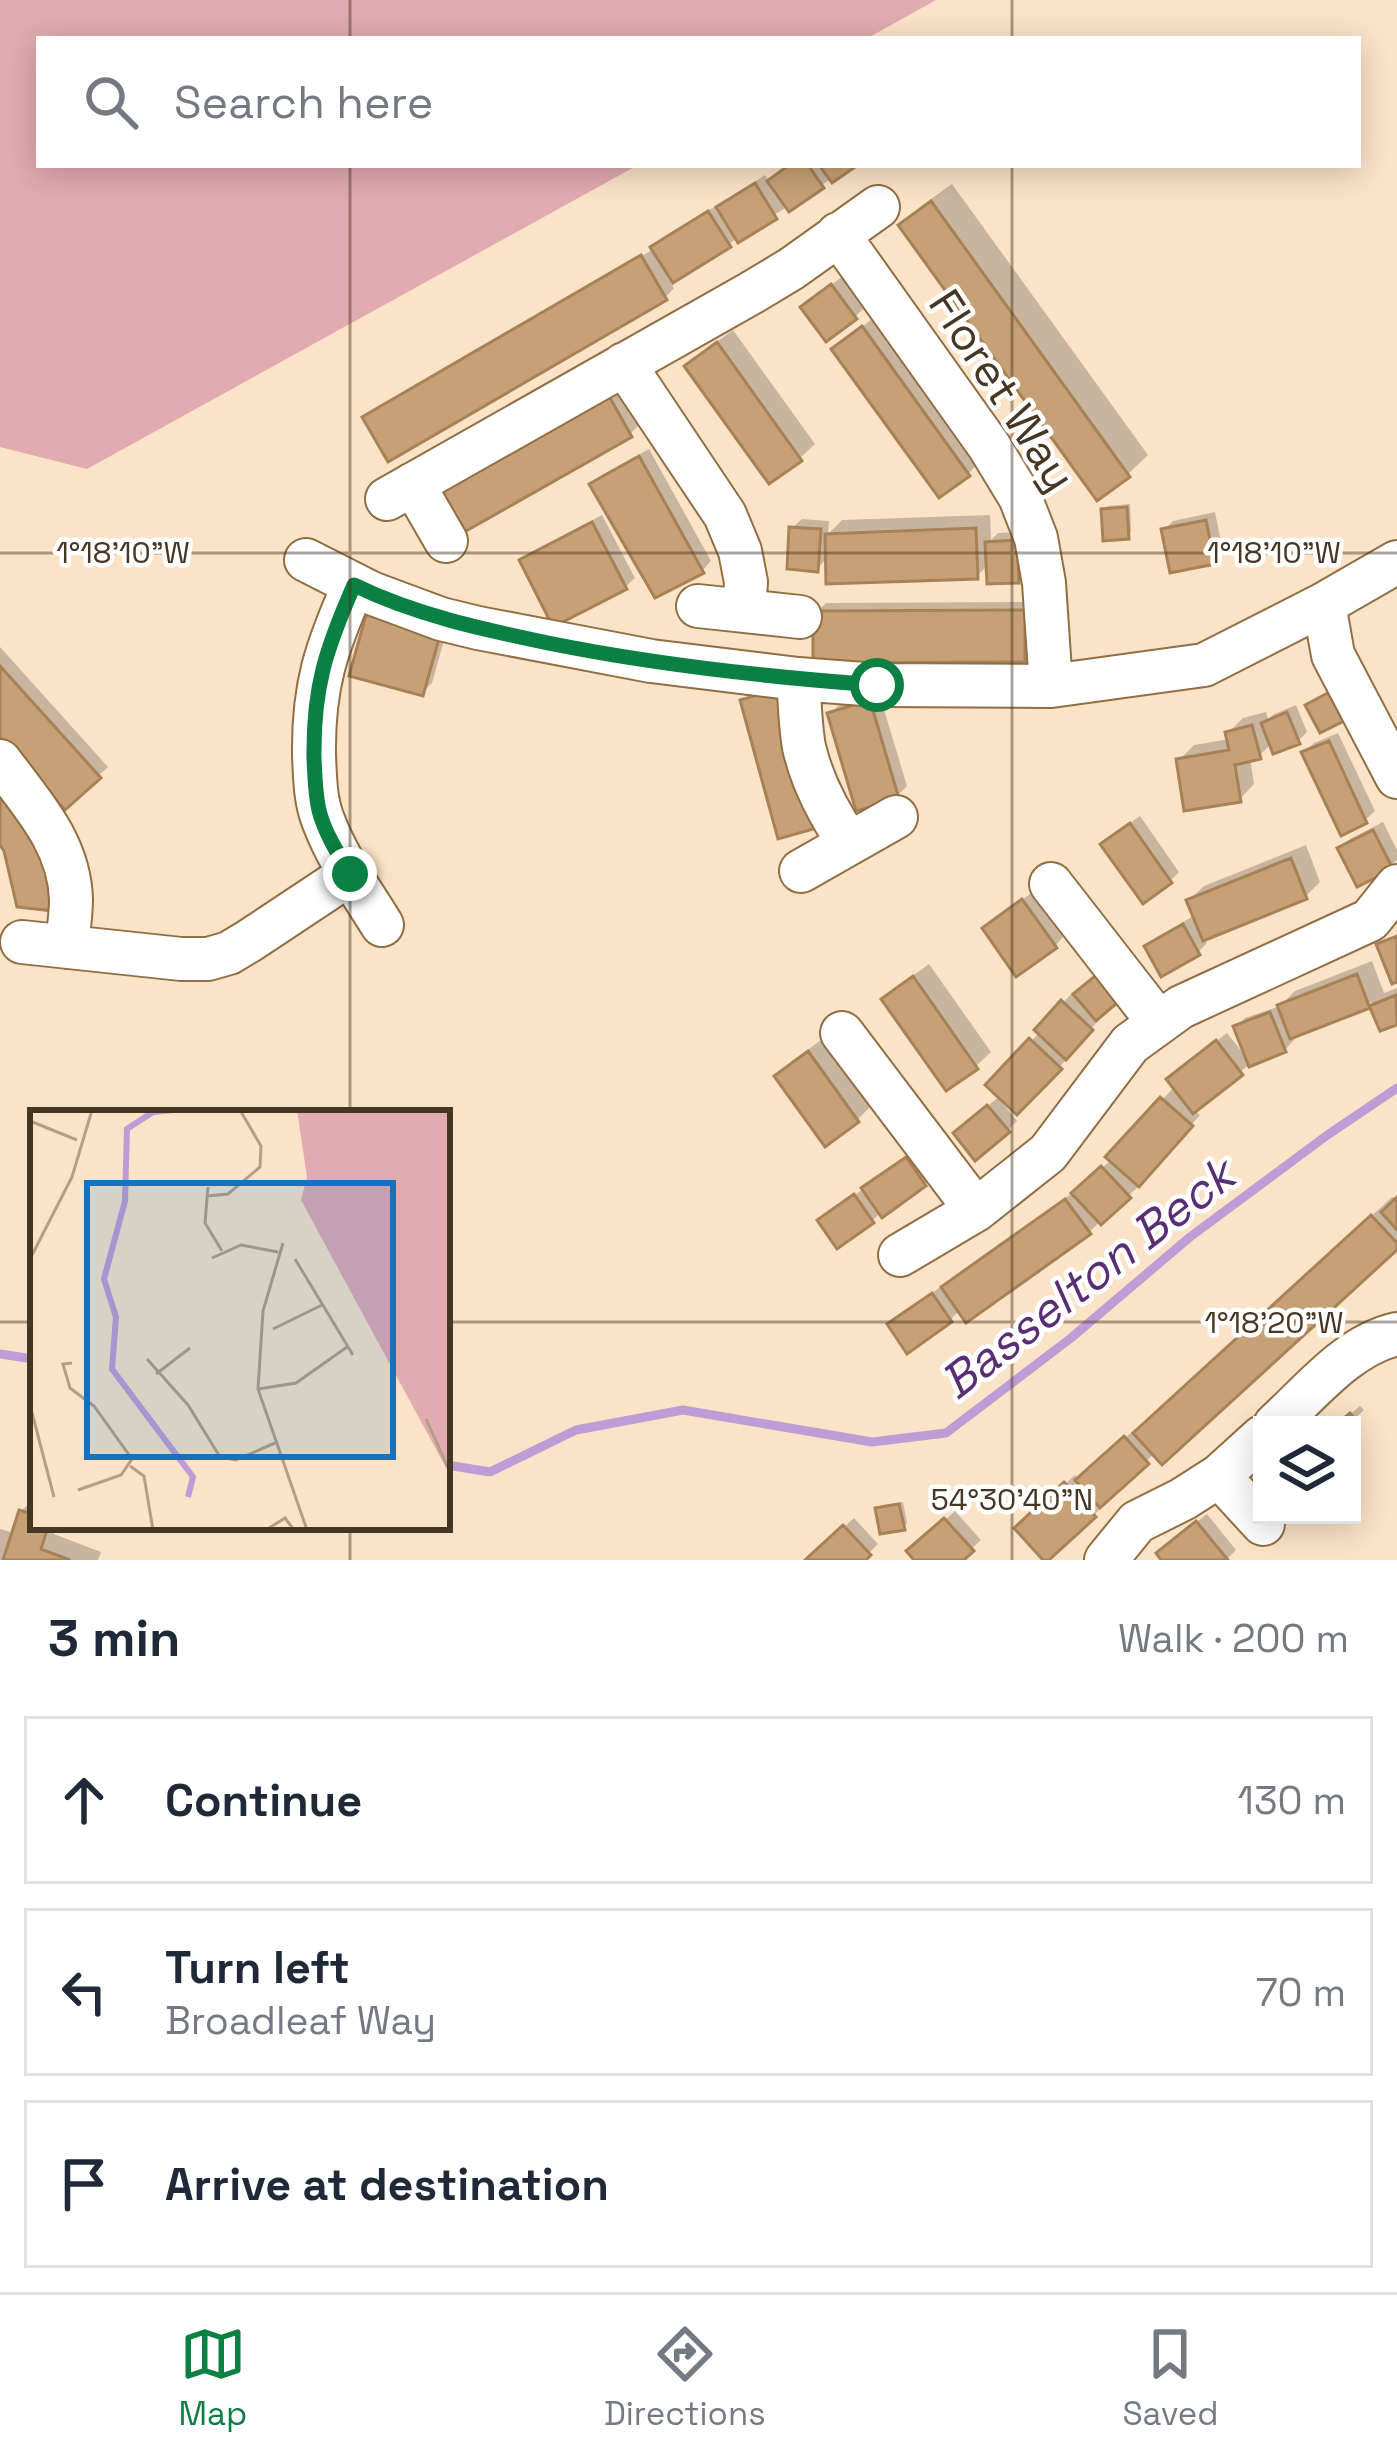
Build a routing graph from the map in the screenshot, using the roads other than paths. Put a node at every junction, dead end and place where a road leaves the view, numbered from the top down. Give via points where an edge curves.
1 (878, 207) dead end
2 (838, 234) junction
3 (624, 364) junction
4 (446, 541) dead end
5 (306, 560) dead end
6 (1397, 562) edge
7 (354, 585) junction
8 (1324, 604) junction
9 (698, 606) dead end
10 (744, 610) junction
11 (800, 617) dead end
12 (798, 680) junction
13 (1051, 686) junction
14 (0, 760) edge
15 (1397, 777) edge
16 (896, 818) dead end
17 (849, 843) junction
18 (801, 871) dead end
19 (350, 874) junction
20 (1051, 884) dead end
21 (1397, 886) edge
22 (382, 925) dead end
23 (22, 942) dead end
24 (67, 947) junction
25 (1159, 1023) junction
26 (842, 1033) dead end
27 (976, 1210) junction
28 (900, 1255) dead end
29 (1397, 1334) edge
30 (1285, 1416) edge
31 (1253, 1445) edge
32 (1219, 1476) junction
33 (1253, 1512) edge
34 (1106, 1560) edge

1 - 2 street
2 - 3 street
2 - 13 street, Floret Way via 1020,497 1044,583
3 - 4 street via 400,492
3 - 10 street via 725,514 740,551
5 - 7 street
6 - 8 street
7 - 12 street via 478,628
7 - 19 street via 317,687 314,728 320,814
8 - 13 street via 1204,665
8 - 15 street via 1333,655
9 - 10 street
10 - 11 street
12 - 13 street
12 - 17 street via 811,772
14 - 24 street via 58,840 71,901
16 - 17 street
17 - 18 street
19 - 22 street
19 - 24 street via 208,959
20 - 25 street
21 - 25 street via 1370,920
23 - 24 street
25 - 27 street via 1130,1044 1048,1153
26 - 27 street
27 - 28 street
29 - 30 street via 1353,1354
31 - 32 street
32 - 33 street
32 - 34 street via 1137,1522

